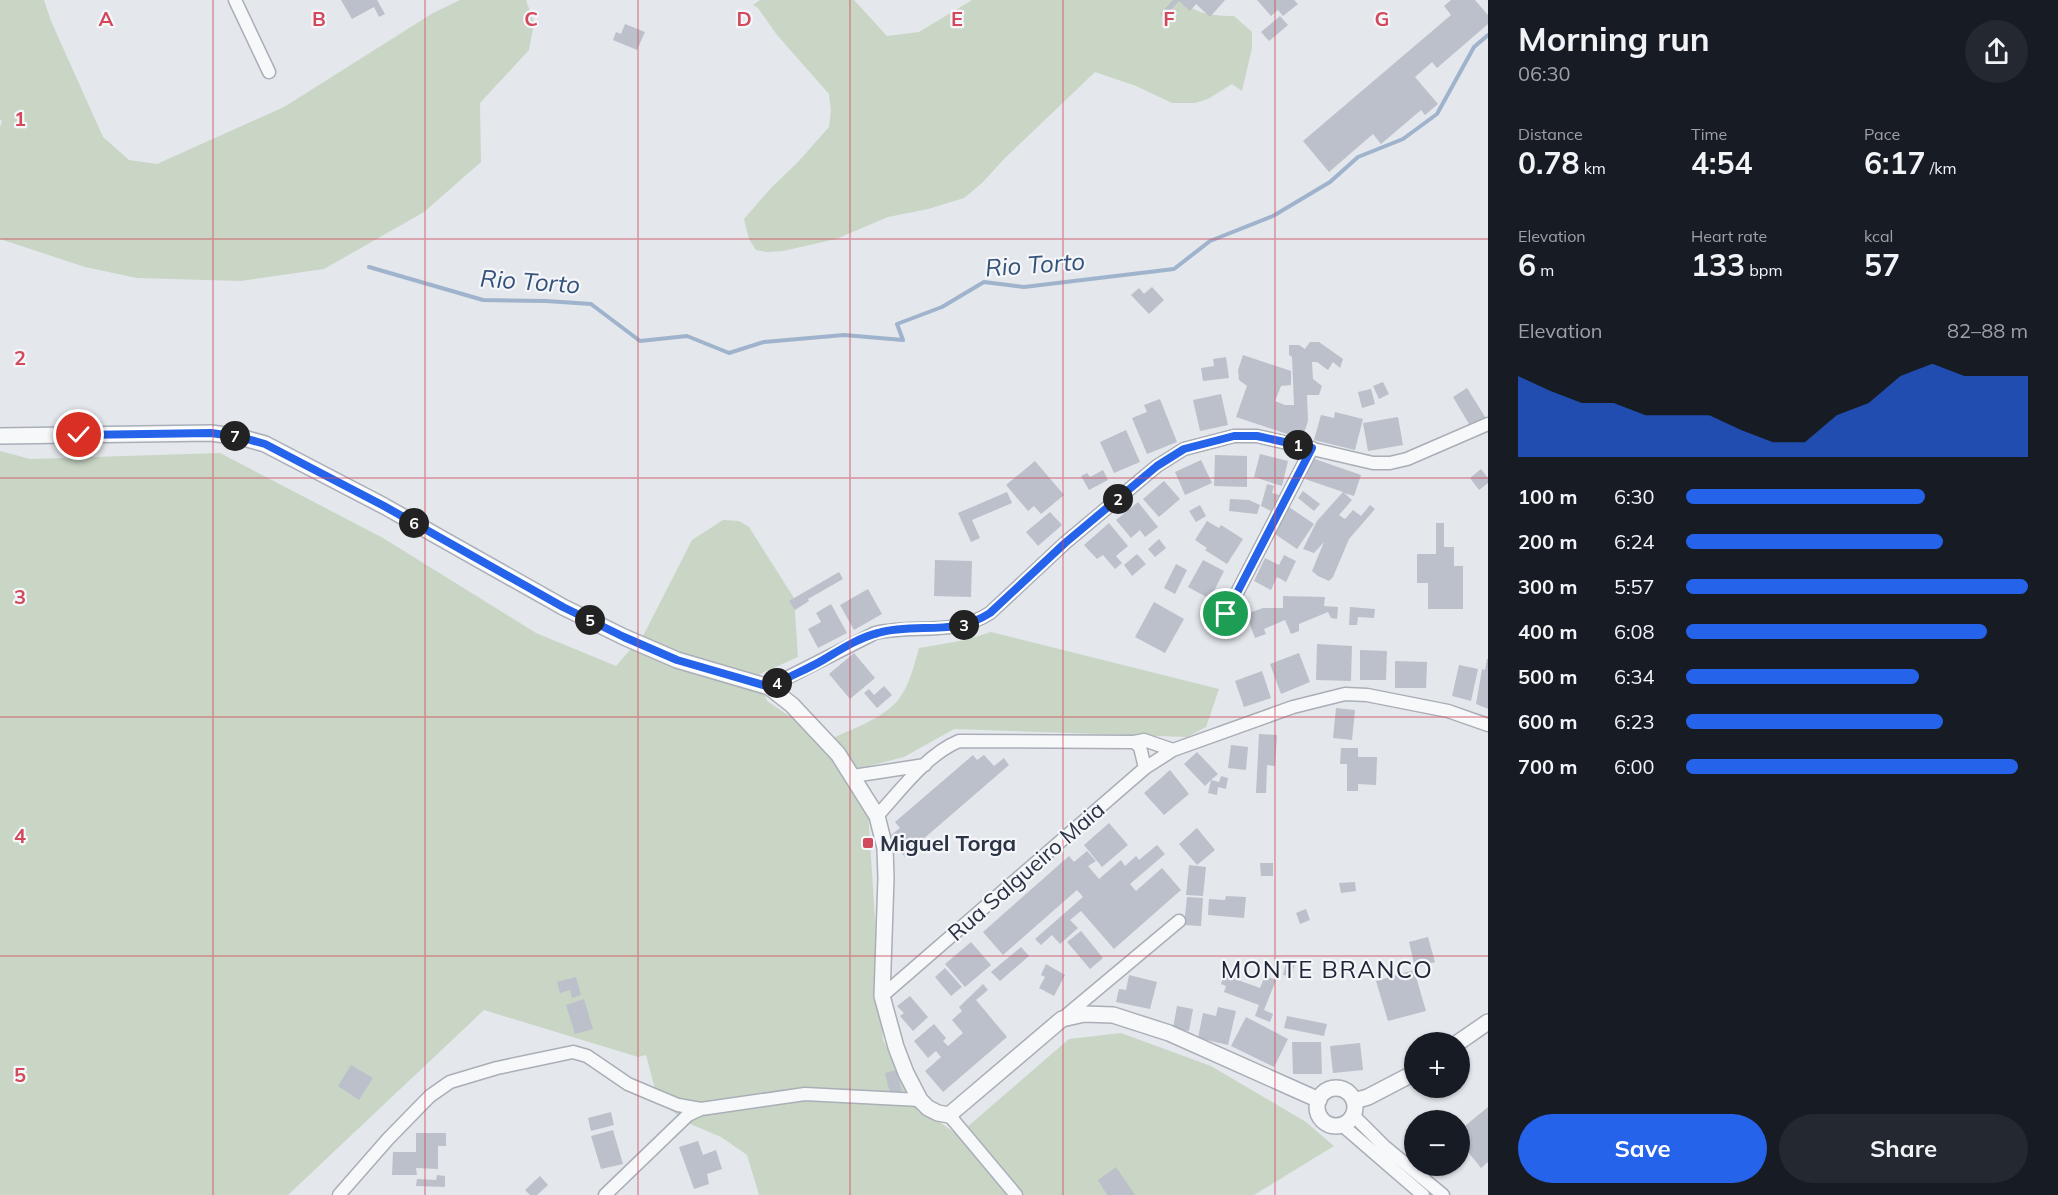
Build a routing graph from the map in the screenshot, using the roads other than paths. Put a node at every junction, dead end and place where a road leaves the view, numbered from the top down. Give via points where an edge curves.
1 (235, 0) edge
2 (269, 72) dead end
3 (1488, 424) edge
4 (0, 436) edge
5 (1312, 448) junction
6 (1226, 614) dead end
7 (770, 687) junction
8 (1488, 725) edge
9 (1134, 742) junction
10 (1173, 750) junction
11 (926, 765) junction
12 (1145, 768) junction
13 (854, 776) junction
14 (877, 816) junction
15 (1179, 921) dead end
16 (882, 996) junction
17 (1062, 1019) junction
18 (1488, 1022) edge
19 (1470, 1034) edge
20 (1404, 1078) edge
21 (920, 1100) junction
22 (1319, 1100) junction
23 (701, 1109) junction
24 (1350, 1114) junction
25 (949, 1115) junction
26 (339, 1195) edge
27 (606, 1195) edge
28 (1016, 1195) edge
29 (1424, 1195) edge
30 (1443, 1195) edge

1 - 2 street
3 - 5 street via 1390,463 1372,463
4 - 7 street via 211,433 265,444 624,637 677,660
5 - 6 street
5 - 7 street via 1257,436 1234,436 1184,449 1157,466 976,622 952,628 875,633
7 - 13 street via 817,730
8 - 10 street, Rua Salgueiro Maia via 1448,711 1345,694 1293,706
9 - 10 street via 1144,740
9 - 11 street via 959,741
9 - 12 street via 1140,747
10 - 12 street, Rua Salgueiro Maia
11 - 13 street
11 - 14 street
12 - 16 street, Rua Salgueiro Maia
13 - 14 street
14 - 16 street via 885,848 886,878
15 - 17 street
16 - 21 street via 896,1047
17 - 22 street via 1084,1014 1113,1016 1170,1033
17 - 25 street
18 - 19 street
20 - 24 street via 1368,1097
21 - 23 street via 805,1094
21 - 25 street via 928,1108
22 - 24 street via 1318,1112 1330,1125
22 - 24 street via 1326,1091 1337,1088 1348,1092
23 - 26 street via 678,1105 628,1084 587,1056 573,1052 497,1068 450,1082 430,1096
23 - 27 street via 680,1122
24 - 29 street
24 - 30 street
25 - 28 street

